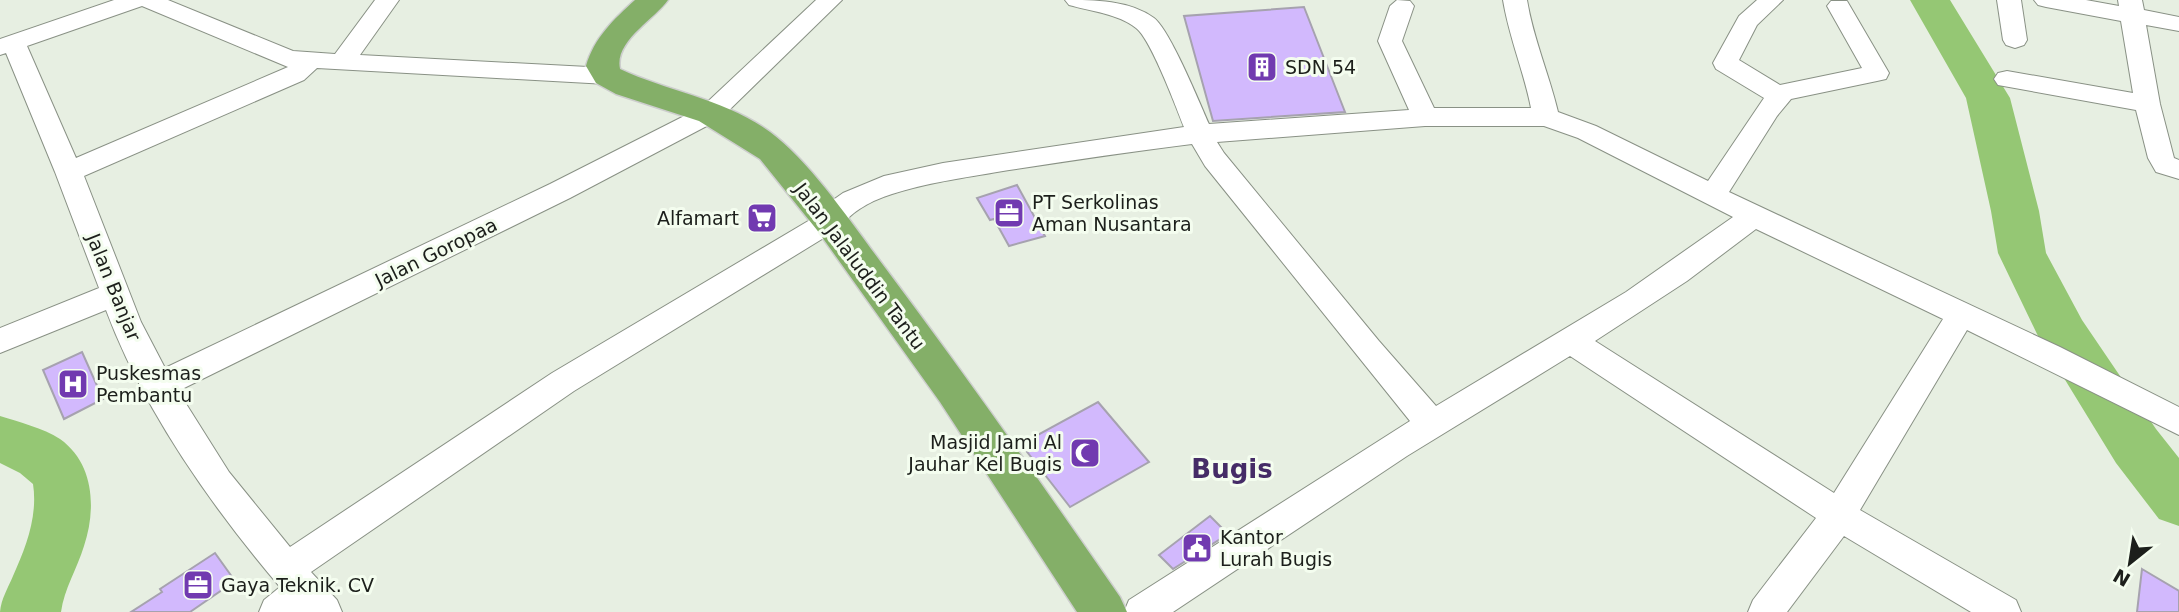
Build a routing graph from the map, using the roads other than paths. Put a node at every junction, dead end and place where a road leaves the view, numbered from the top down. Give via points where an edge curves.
1 (137, 0) edge
2 (148, 0) edge
3 (387, 0) edge
4 (653, 0) edge
5 (830, 0) edge
6 (1077, 0) edge
7 (1515, 0) edge
8 (1771, 0) edge
9 (2009, 0) edge
10 (2046, 0) edge
11 (1402, 6) dead end
12 (1839, 6) dead end
13 (2131, 8) edge
14 (2179, 24) edge
15 (2015, 40) dead end
16 (7, 45) edge
17 (310, 61) junction
18 (341, 62) junction
19 (607, 76) junction
20 (2007, 79) dead end
21 (1779, 95) junction
22 (2147, 104) junction
23 (712, 113) junction
24 (1425, 117) junction
25 (1546, 117) junction
26 (1200, 134) junction
27 (2179, 170) edge
28 (69, 172) junction
29 (1713, 195) junction
30 (1754, 216) junction
31 (830, 221) junction
32 (116, 294) junction
33 (1961, 315) junction
34 (0, 341) edge
35 (1572, 342) junction
36 (158, 386) junction
37 (2165, 415) edge
38 (1432, 424) junction
39 (1839, 515) junction
40 (306, 589) edge
41 (277, 612) edge
42 (1104, 612) edge
43 (1142, 612) edge
44 (1766, 612) edge
45 (2003, 612) edge

1 - 16 street
2 - 17 street via 289,59
3 - 18 street
4 - 19 highway via 614,39 602,66
5 - 23 street, Jalan Goropaa
6 - 26 street via 1119,10 1147,24 1177,78
7 - 25 street
8 - 21 street via 1747,21 1725,63
9 - 15 street
10 - 13 street
11 - 24 street via 1391,41
12 - 21 street via 1877,73
13 - 14 street
13 - 22 street
16 - 28 street, Jalan Banjar
17 - 18 street
17 - 28 street via 295,74
18 - 19 street
19 - 23 highway, Jalan Jalaluddin Tantu
20 - 22 street
21 - 29 street
22 - 27 street via 2161,158 2165,165
23 - 31 highway, Jalan Jalaluddin Tantu via 772,151
23 - 36 street, Jalan Goropaa
24 - 25 street
24 - 26 street
25 - 29 street via 1587,132
26 - 31 street via 943,172 884,186 836,212
26 - 38 street via 1240,192
28 - 32 street, Jalan Banjar
29 - 30 street
30 - 33 street
30 - 35 street
31 - 40 street via 563,382
31 - 42 highway, Jalan Jalaluddin Tantu via 954,390
32 - 34 street
32 - 36 street, Jalan Banjar
33 - 37 street
33 - 39 street
35 - 38 street
35 - 39 street
36 - 40 street, Jalan Banjar via 217,482
38 - 43 street
39 - 44 street
39 - 45 street
40 - 41 street

